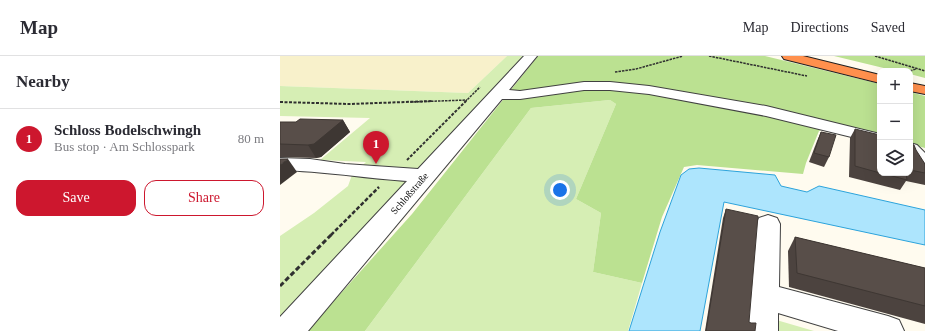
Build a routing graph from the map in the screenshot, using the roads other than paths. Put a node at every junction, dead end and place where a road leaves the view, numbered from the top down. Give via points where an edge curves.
1 (531, 56) edge
2 (788, 56) edge
3 (815, 56) edge
4 (877, 75) edge
5 (877, 76) edge
6 (494, 97) junction
7 (877, 138) edge
8 (913, 152) edge
9 (925, 163) edge
10 (280, 164) edge
11 (425, 176) junction
12 (768, 224) dead end
13 (764, 296) junction
14 (288, 331) edge
15 (762, 331) edge
16 (888, 331) edge

1 - 6 street, Schloßstraße
2 - 5 highway
3 - 4 highway
6 - 7 street via 584,86 649,90 766,110
6 - 11 street, Schloßstraße
8 - 9 street
10 - 11 street
11 - 14 street, Schloßstraße
12 - 13 street
13 - 15 street
13 - 16 street

